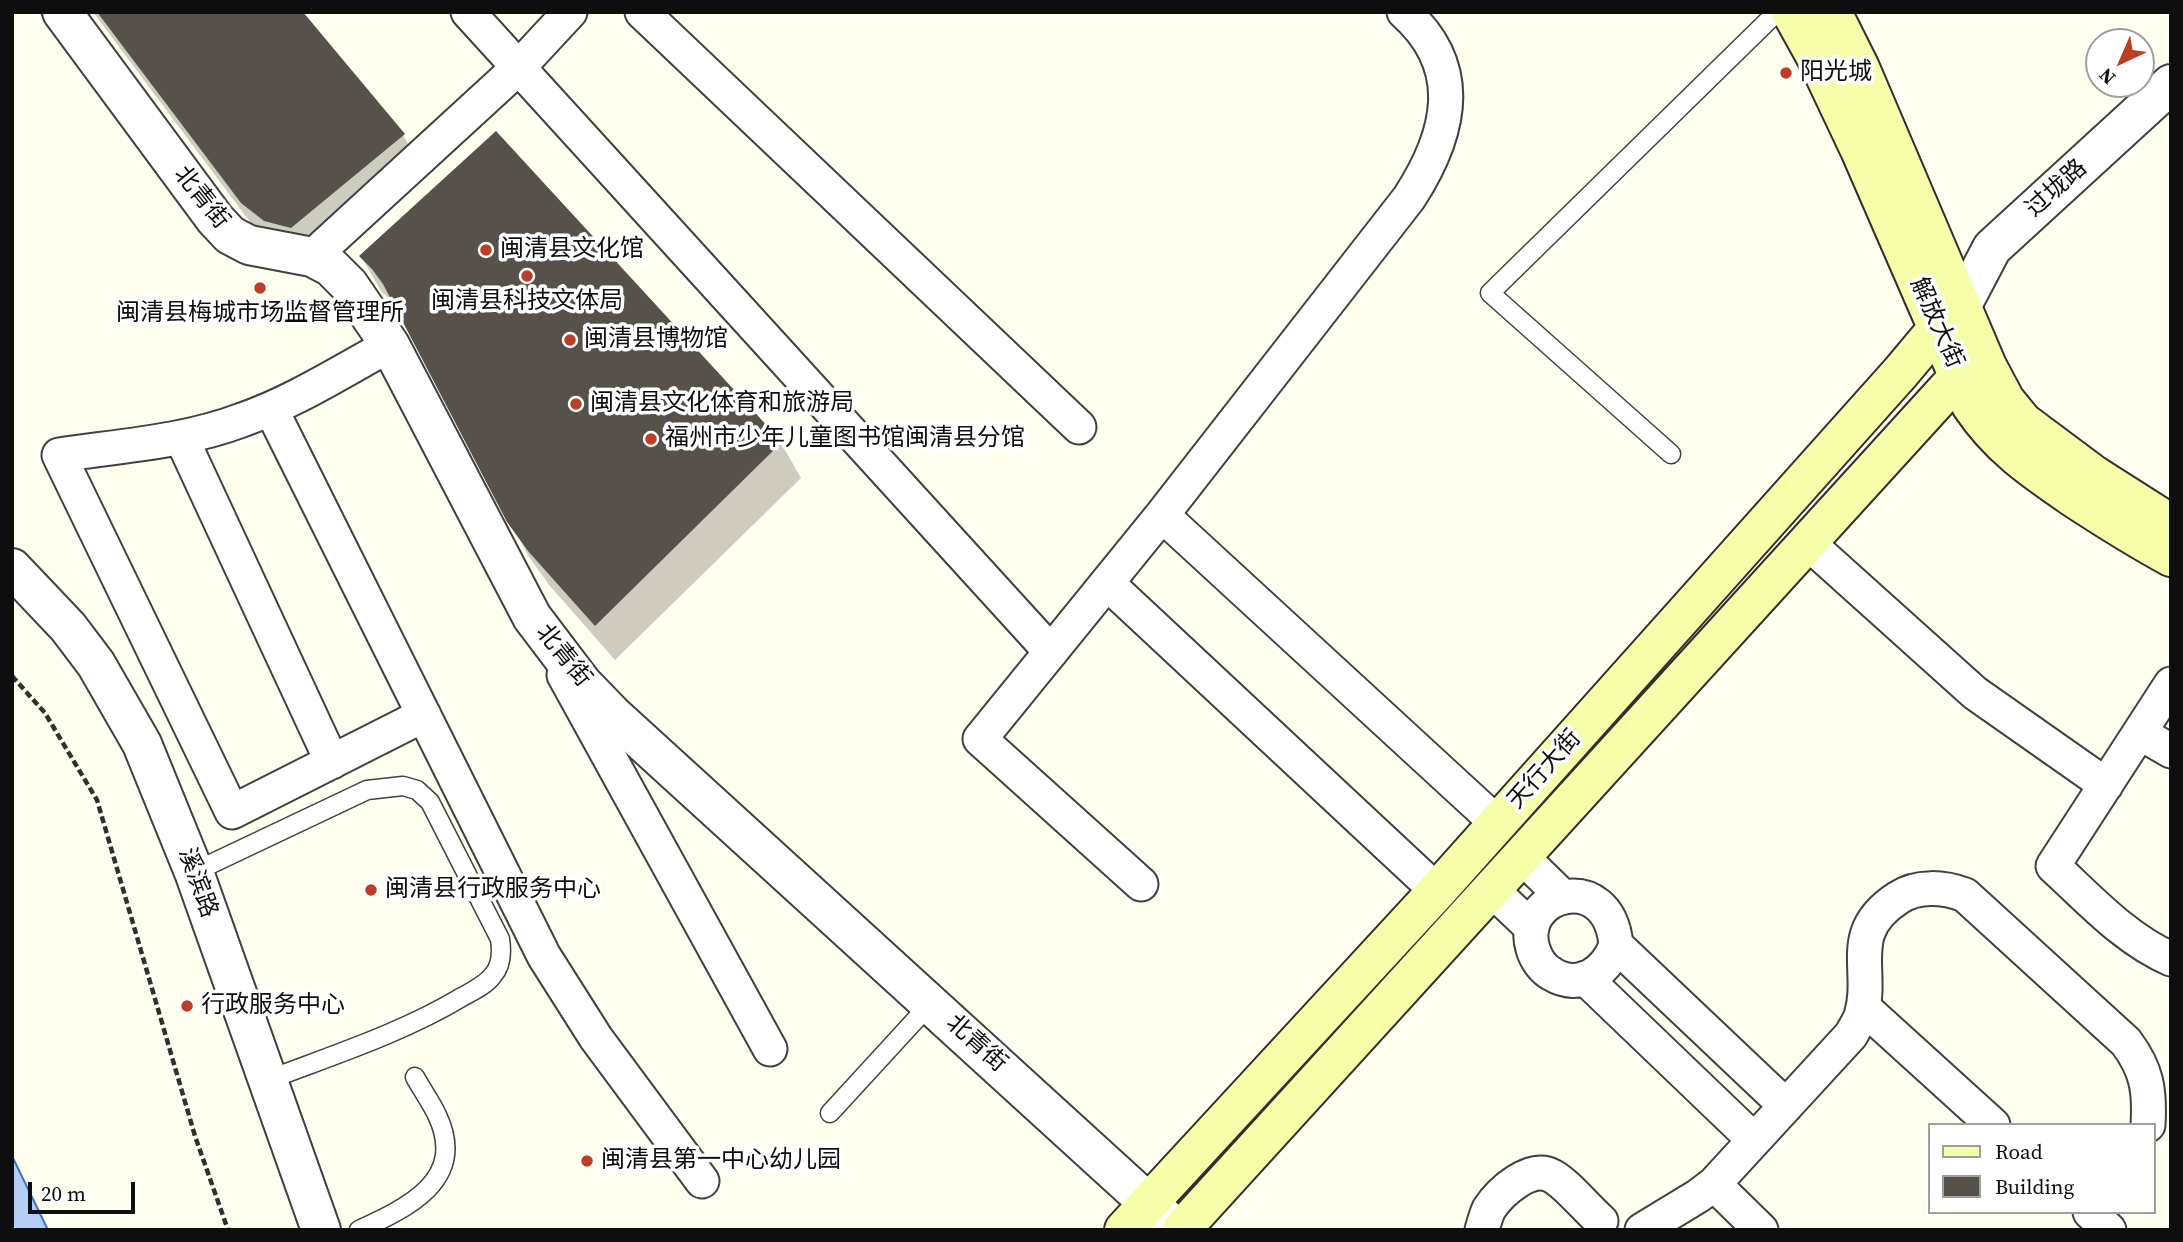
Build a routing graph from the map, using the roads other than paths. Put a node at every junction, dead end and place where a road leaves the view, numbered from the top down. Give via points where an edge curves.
1 (62, 12) edge
2 (468, 12) edge
3 (570, 12) edge
4 (642, 12) edge
5 (1404, 12) edge
6 (1777, 12) edge
7 (1791, 12) edge
8 (1832, 12) edge
9 (518, 68) junction
10 (2171, 85) edge
11 (312, 257) junction
12 (1949, 318) junction
13 (390, 345) junction
14 (1970, 364) junction
15 (271, 409) junction
16 (1079, 427) dead end
17 (181, 437) junction
18 (1671, 454) dead end
19 (1161, 515) junction
20 (2171, 524) edge
21 (1807, 542) junction
22 (2171, 557) edge
23 (12, 568) edge
24 (1107, 583) junction
25 (532, 617) junction
26 (1051, 652) junction
27 (2171, 684) edge
28 (424, 715) junction
29 (2140, 733) junction
30 (2171, 751) edge
31 (332, 762) junction
32 (2106, 785) junction
33 (1497, 824) junction
34 (1522, 857) junction
35 (194, 872) junction
36 (1141, 884) dead end
37 (1492, 890) junction
38 (1437, 891) junction
39 (1563, 897) junction
40 (1532, 928) junction
41 (1616, 945) junction
42 (2171, 959) edge
43 (1585, 978) junction
44 (931, 1003) junction
45 (1863, 1007) junction
46 (770, 1049) dead end
47 (415, 1077) dead end
48 (268, 1080) junction
49 (1786, 1106) junction
50 (830, 1113) dead end
51 (1991, 1123) edge
52 (2148, 1123) edge
53 (1755, 1140) junction
54 (702, 1181) dead end
55 (1714, 1184) junction
56 (2092, 1214) edge
57 (2117, 1214) edge
58 (1136, 1216) edge
59 (1595, 1225) edge
60 (321, 1230) edge
61 (359, 1230) edge
62 (1180, 1230) edge
63 (1482, 1230) edge
64 (1633, 1230) edge
65 (1642, 1230) edge
66 (1761, 1230) edge
67 (2110, 1230) edge

1 - 11 street, 北青街 via 230,235 249,245
2 - 9 street
3 - 9 street
4 - 16 street
5 - 19 street via 1430,40 1445,82 1443,127 1435,153 1409,198
6 - 18 lane via 1490,293
7 - 12 main road, 解放大街
8 - 12 main road, 解放大街 via 1860,68
9 - 11 street
9 - 26 street
10 - 12 street, 过垅路 via 1992,248
11 - 13 street, 北青街 via 349,285
12 - 14 main road, 解放大街
12 - 33 main road, 天行大街
13 - 15 street
13 - 25 street, 北青街
14 - 20 main road, 解放大街 via 2023,422
14 - 21 main road
14 - 22 main road, 解放大街 via 1971,405 2006,449
15 - 17 street
15 - 28 street
17 - 31 street
17 - 31 street via 59,455 232,812
19 - 24 street
19 - 33 street
21 - 32 street via 1975,694
21 - 34 main road
23 - 35 street, 溪滨路 via 68,627 119,701 142,744
24 - 26 street
24 - 38 street
25 - 44 street, 北青街 via 582,683 613,715
25 - 46 street
26 - 36 street via 980,738
27 - 29 street
28 - 31 street
28 - 54 street via 559,982
29 - 30 street
29 - 32 street
32 - 42 street via 2053,866 2117,924
33 - 38 main road, 天行大街
34 - 37 main road
34 - 39 street
35 - 48 street, 溪滨路
35 - 48 lane via 368,790 403,786 417,790 430,802 500,939 499,965 482,985 406,1026
37 - 40 street
37 - 62 main road
38 - 58 main road, 天行大街
39 - 40 street via 1545,905
39 - 41 street via 1586,897 1599,904 1612,922
40 - 43 street via 1531,942 1542,966 1566,979
41 - 43 street via 1603,968
41 - 49 street
43 - 53 street
44 - 50 lane
44 - 58 street, 北青街
45 - 49 street via 1851,1035
45 - 51 street
45 - 52 street via 1863,954 1873,920 1908,891 1950,889 1965,895 2126,1042 2140,1060 2146,1080
47 - 61 lane via 438,1117 443,1162 424,1195
48 - 60 street, 溪滨路
49 - 53 street
53 - 55 street
55 - 65 street
55 - 66 street
56 - 67 street
57 - 67 street
58 - 62 street, 北青街
59 - 63 street via 1553,1176 1538,1172 1525,1176 1503,1194 1489,1209
59 - 64 street via 1621,1221

